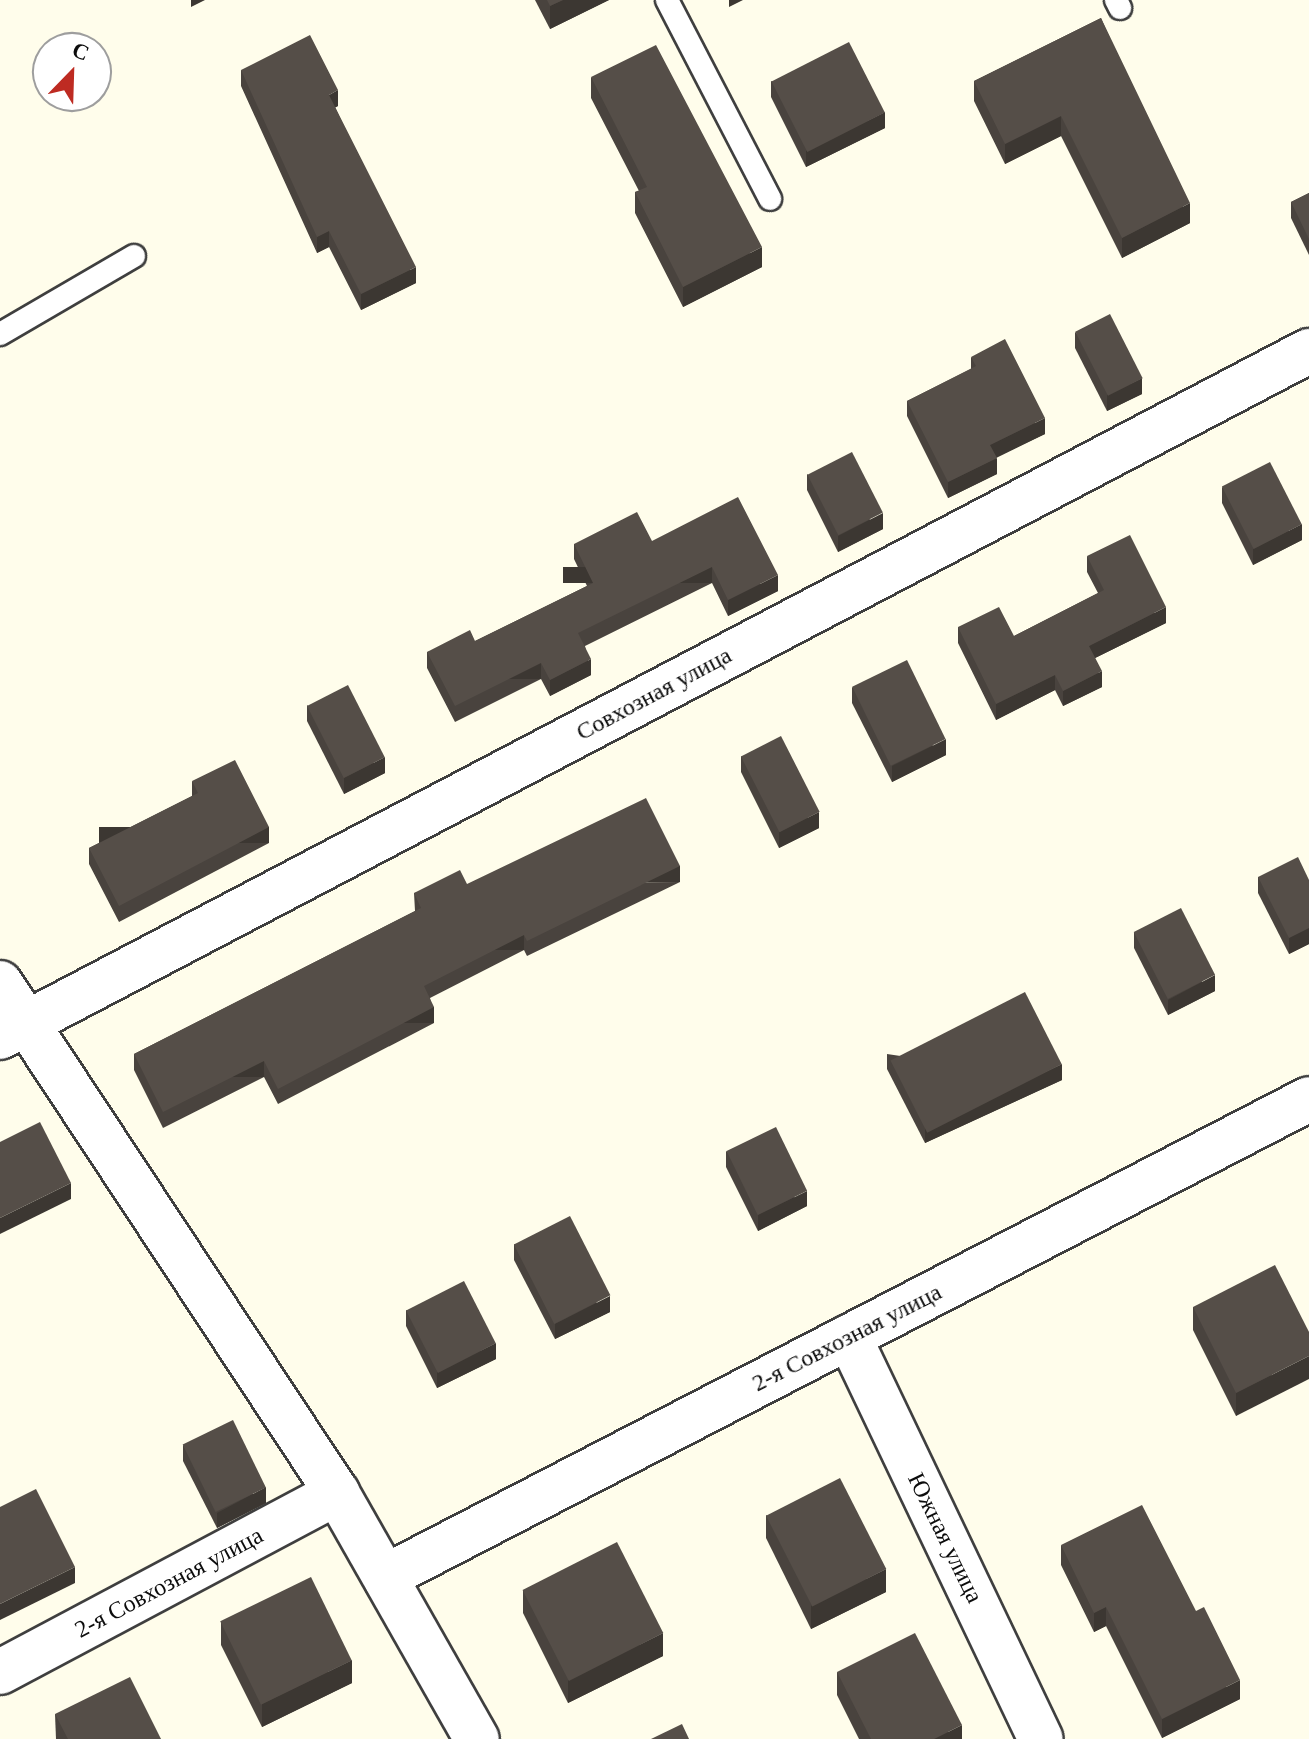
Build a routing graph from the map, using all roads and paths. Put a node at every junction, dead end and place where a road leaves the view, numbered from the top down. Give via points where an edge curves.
1 (667, 0) edge
2 (770, 199) dead end
3 (134, 256) dead end
4 (0, 334) edge
5 (1309, 351) edge
6 (0, 983) edge
7 (12, 1030) edge
8 (1309, 1099) edge
9 (849, 1337) junction
10 (337, 1493) junction
11 (385, 1577) junction
12 (0, 1672) edge
13 (477, 1739) edge
14 (1041, 1739) edge

1 - 2 lane
3 - 4 lane
5 - 7 street, Совхозная улица
6 - 7 street
7 - 10 street
8 - 9 street, 2-я Совхозная улица
9 - 11 street, 2-я Совхозная улица
9 - 14 street, Южная улица
10 - 11 street
10 - 12 street, 2-я Совхозная улица
11 - 13 street

